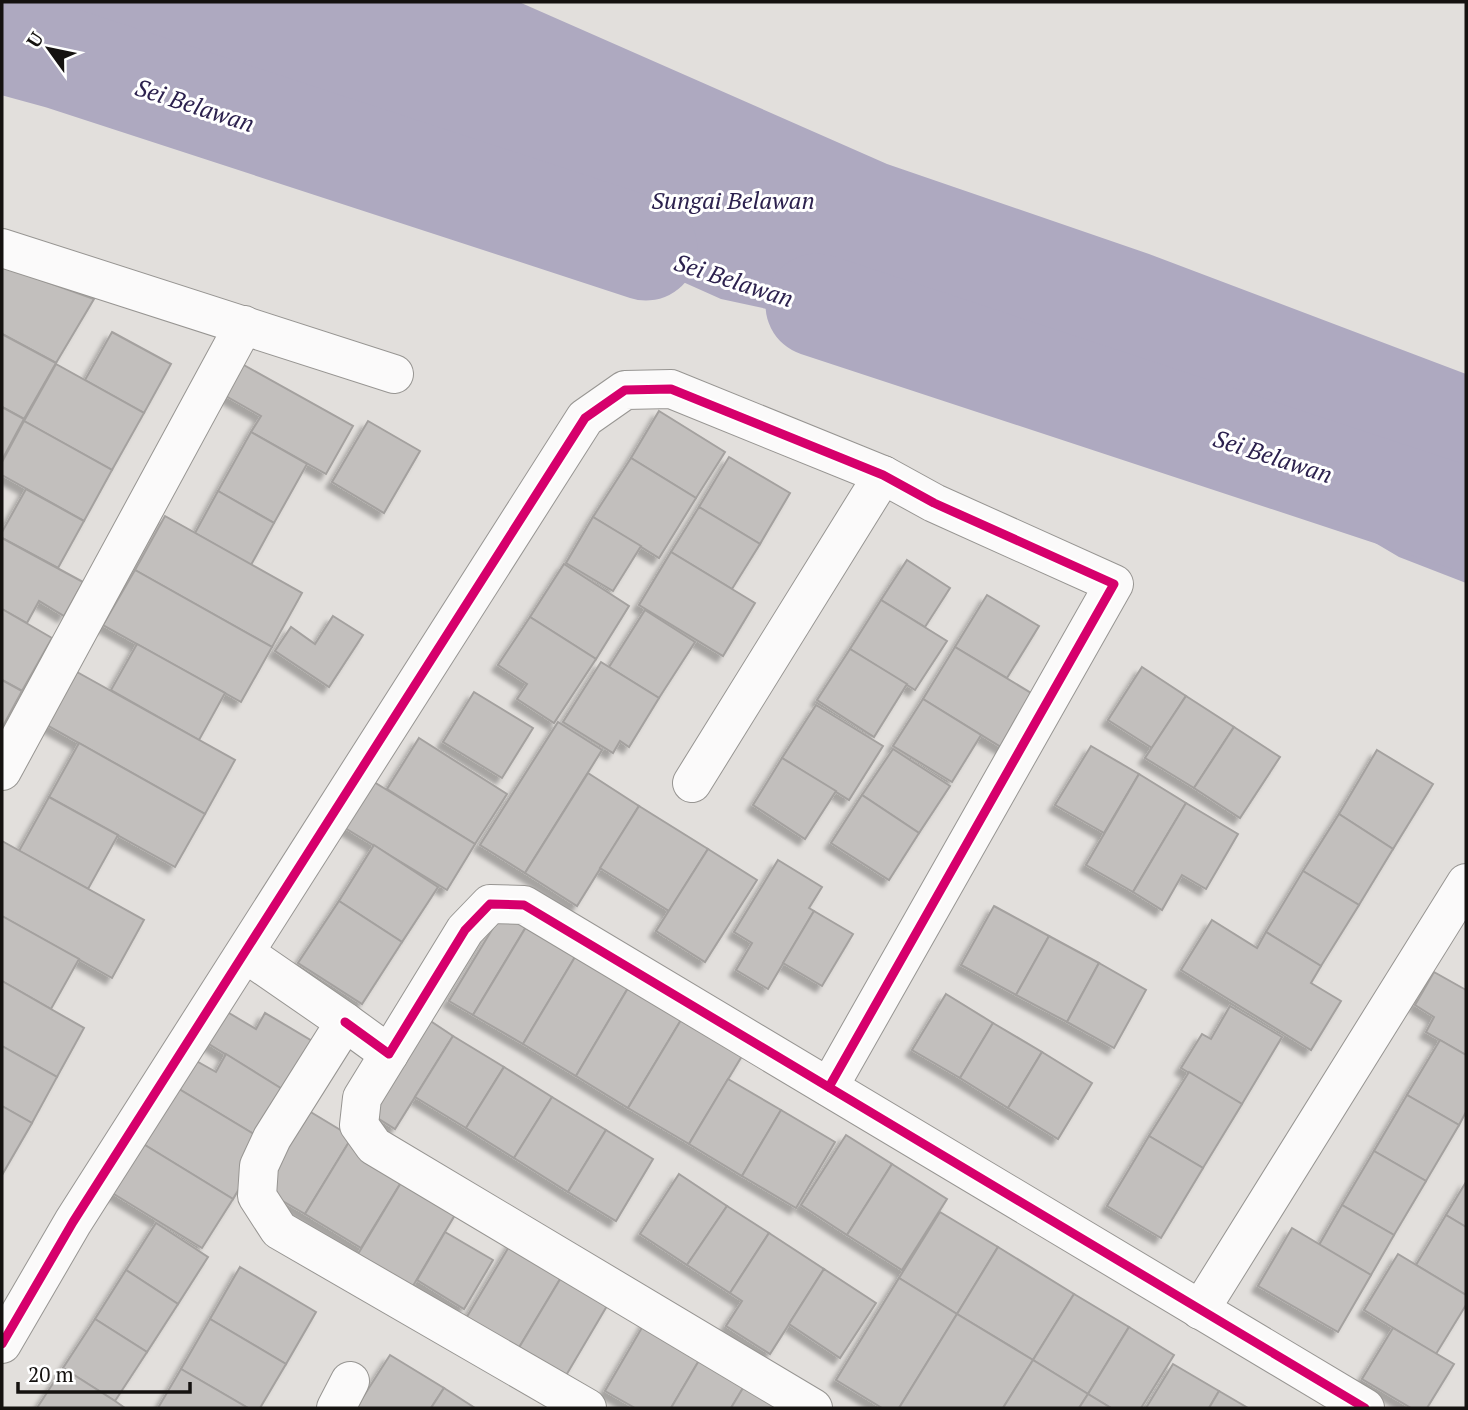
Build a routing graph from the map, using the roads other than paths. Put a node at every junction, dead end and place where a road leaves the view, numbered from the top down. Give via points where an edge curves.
1 (2, 248) edge
2 (244, 325) junction
3 (394, 374) dead end
4 (883, 475) junction
5 (2, 771) edge
6 (692, 783) dead end
7 (1466, 883) edge
8 (246, 953) junction
9 (345, 1022) junction
10 (389, 1054) junction
11 (829, 1087) junction
12 (1200, 1310) junction
13 (2, 1344) edge
14 (587, 1408) edge
15 (813, 1408) edge
16 (1366, 1408) edge

1 - 2 street
2 - 3 street
2 - 5 street
4 - 6 street
4 - 8 street via 671,388 625,390 585,418
4 - 11 street via 934,503 1114,584
7 - 12 street
8 - 9 street
8 - 13 street via 73,1222
9 - 10 street
9 - 14 street via 272,1139 259,1166 257,1196 279,1230
10 - 11 street via 465,930 490,904 524,905
10 - 15 street via 362,1098 359,1125 374,1146
11 - 12 street
12 - 16 street

